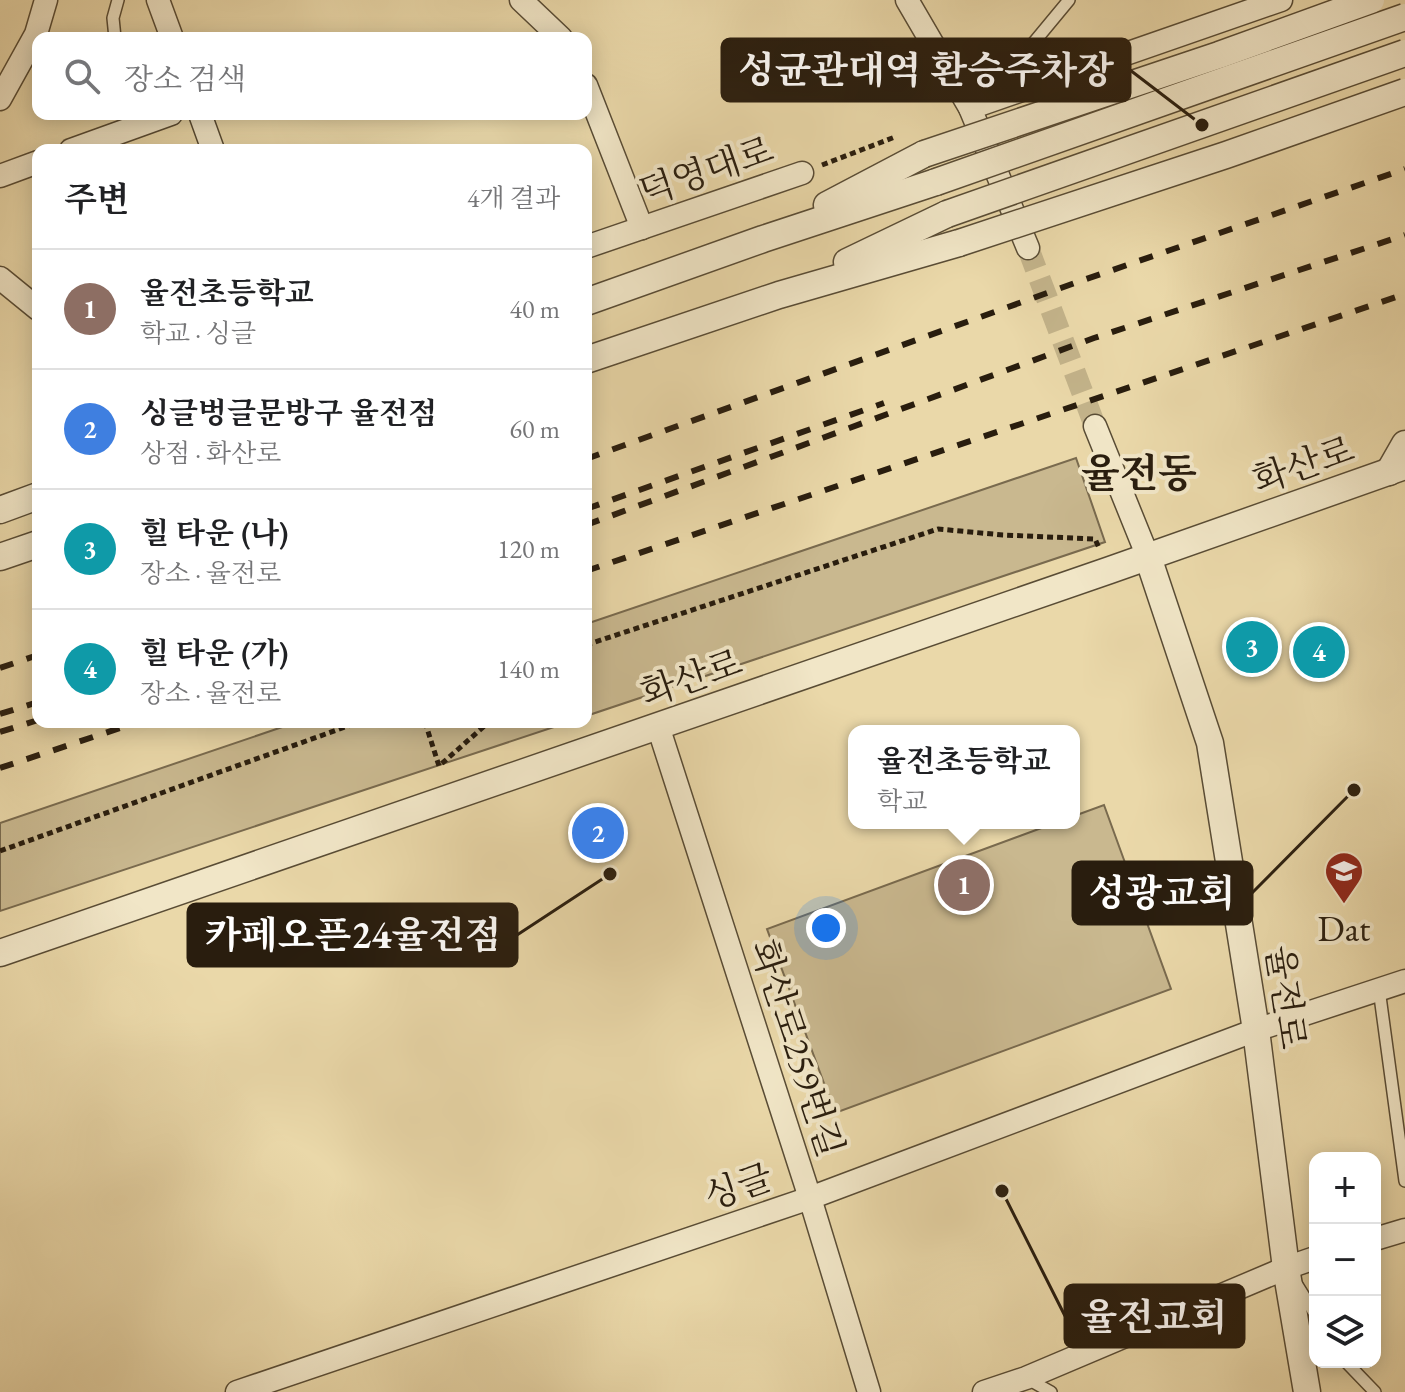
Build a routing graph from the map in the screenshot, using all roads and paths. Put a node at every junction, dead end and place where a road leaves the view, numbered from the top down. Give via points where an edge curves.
1 (46, 0) edge
2 (118, 0) edge
3 (158, 0) edge
4 (521, 0) edge
5 (907, 0) edge
6 (1069, 0) edge
7 (1281, 0) edge
8 (1371, 0) edge
9 (1405, 17) edge
10 (37, 32) edge
11 (114, 32) edge
12 (170, 32) edge
13 (555, 32) edge
14 (32, 41) edge
15 (1405, 53) edge
16 (1405, 92) edge
17 (0, 99) edge
18 (592, 100) edge
19 (970, 108) junction
20 (202, 120) edge
21 (127, 122) edge
22 (900, 135) dead end
23 (83, 144) edge
24 (211, 144) edge
25 (32, 164) edge
26 (802, 173) joint
27 (0, 176) edge
28 (642, 228) junction
29 (763, 239) junction
30 (592, 245) edge
31 (1028, 248) tunnel mouth
32 (0, 278) edge
33 (779, 295) junction
34 (592, 300) edge
35 (32, 304) edge
36 (592, 358) edge
37 (1095, 426) tunnel mouth
38 (1405, 444) edge
39 (1400, 473) edge
40 (32, 498) edge
41 (0, 510) edge
42 (32, 546) edge
43 (0, 557) edge
44 (1148, 557) junction
45 (1110, 570) junction
46 (592, 643) edge
47 (658, 726) junction
48 (342, 728) edge
49 (427, 728) edge
50 (482, 728) edge
51 (0, 851) edge
52 (0, 953) edge
53 (1405, 981) edge
54 (1379, 989) junction
55 (1256, 1030) junction
56 (1405, 1181) edge
57 (810, 1198) junction
58 (1405, 1230) edge
59 (1381, 1237) edge
60 (1309, 1260) edge
61 (1286, 1268) junction
62 (1309, 1304) edge
63 (1352, 1368) edge
64 (1026, 1378) junction
65 (237, 1392) edge
66 (869, 1392) edge
67 (984, 1392) edge
68 (1051, 1392) edge
69 (1307, 1392) edge
70 (1375, 1392) edge

1 - 10 street
2 - 11 lane
3 - 12 street
4 - 13 street
5 - 19 street
6 - 19 lane
7 - 19 street
8 - 29 street, bridge via 924,154
9 - 29 street, bridge
14 - 17 street
15 - 33 street, bridge via 947,214
16 - 33 street, bridge via 959,243
18 - 28 street
19 - 31 street
20 - 24 street
21 - 23 street
22 - 26 path
25 - 27 street
26 - 28 street, 덕영대로
28 - 30 street, 덕영대로
29 - 34 street
32 - 35 street
33 - 36 street
37 - 44 street
38 - 39 street
39 - 44 street, 화산로
40 - 41 street
42 - 43 street
44 - 45 street, 화산로
44 - 55 street, 율전로 via 1210,743
45 - 46 path via 1095,539 938,529
45 - 47 street, 화산로
47 - 52 street, 화산로
47 - 57 street, 화산로259번길
48 - 51 path
49 - 50 path via 439,766
53 - 54 street, 싱글
54 - 55 street, 싱글
54 - 56 lane
55 - 57 street, 싱글
55 - 61 street, 율전로
57 - 65 street, 싱글
57 - 66 street, 화산로259번길
58 - 59 street
60 - 61 street
61 - 62 lane, 율전로
61 - 64 street
61 - 69 street, 율전로
63 - 70 lane
64 - 67 street
64 - 68 lane

